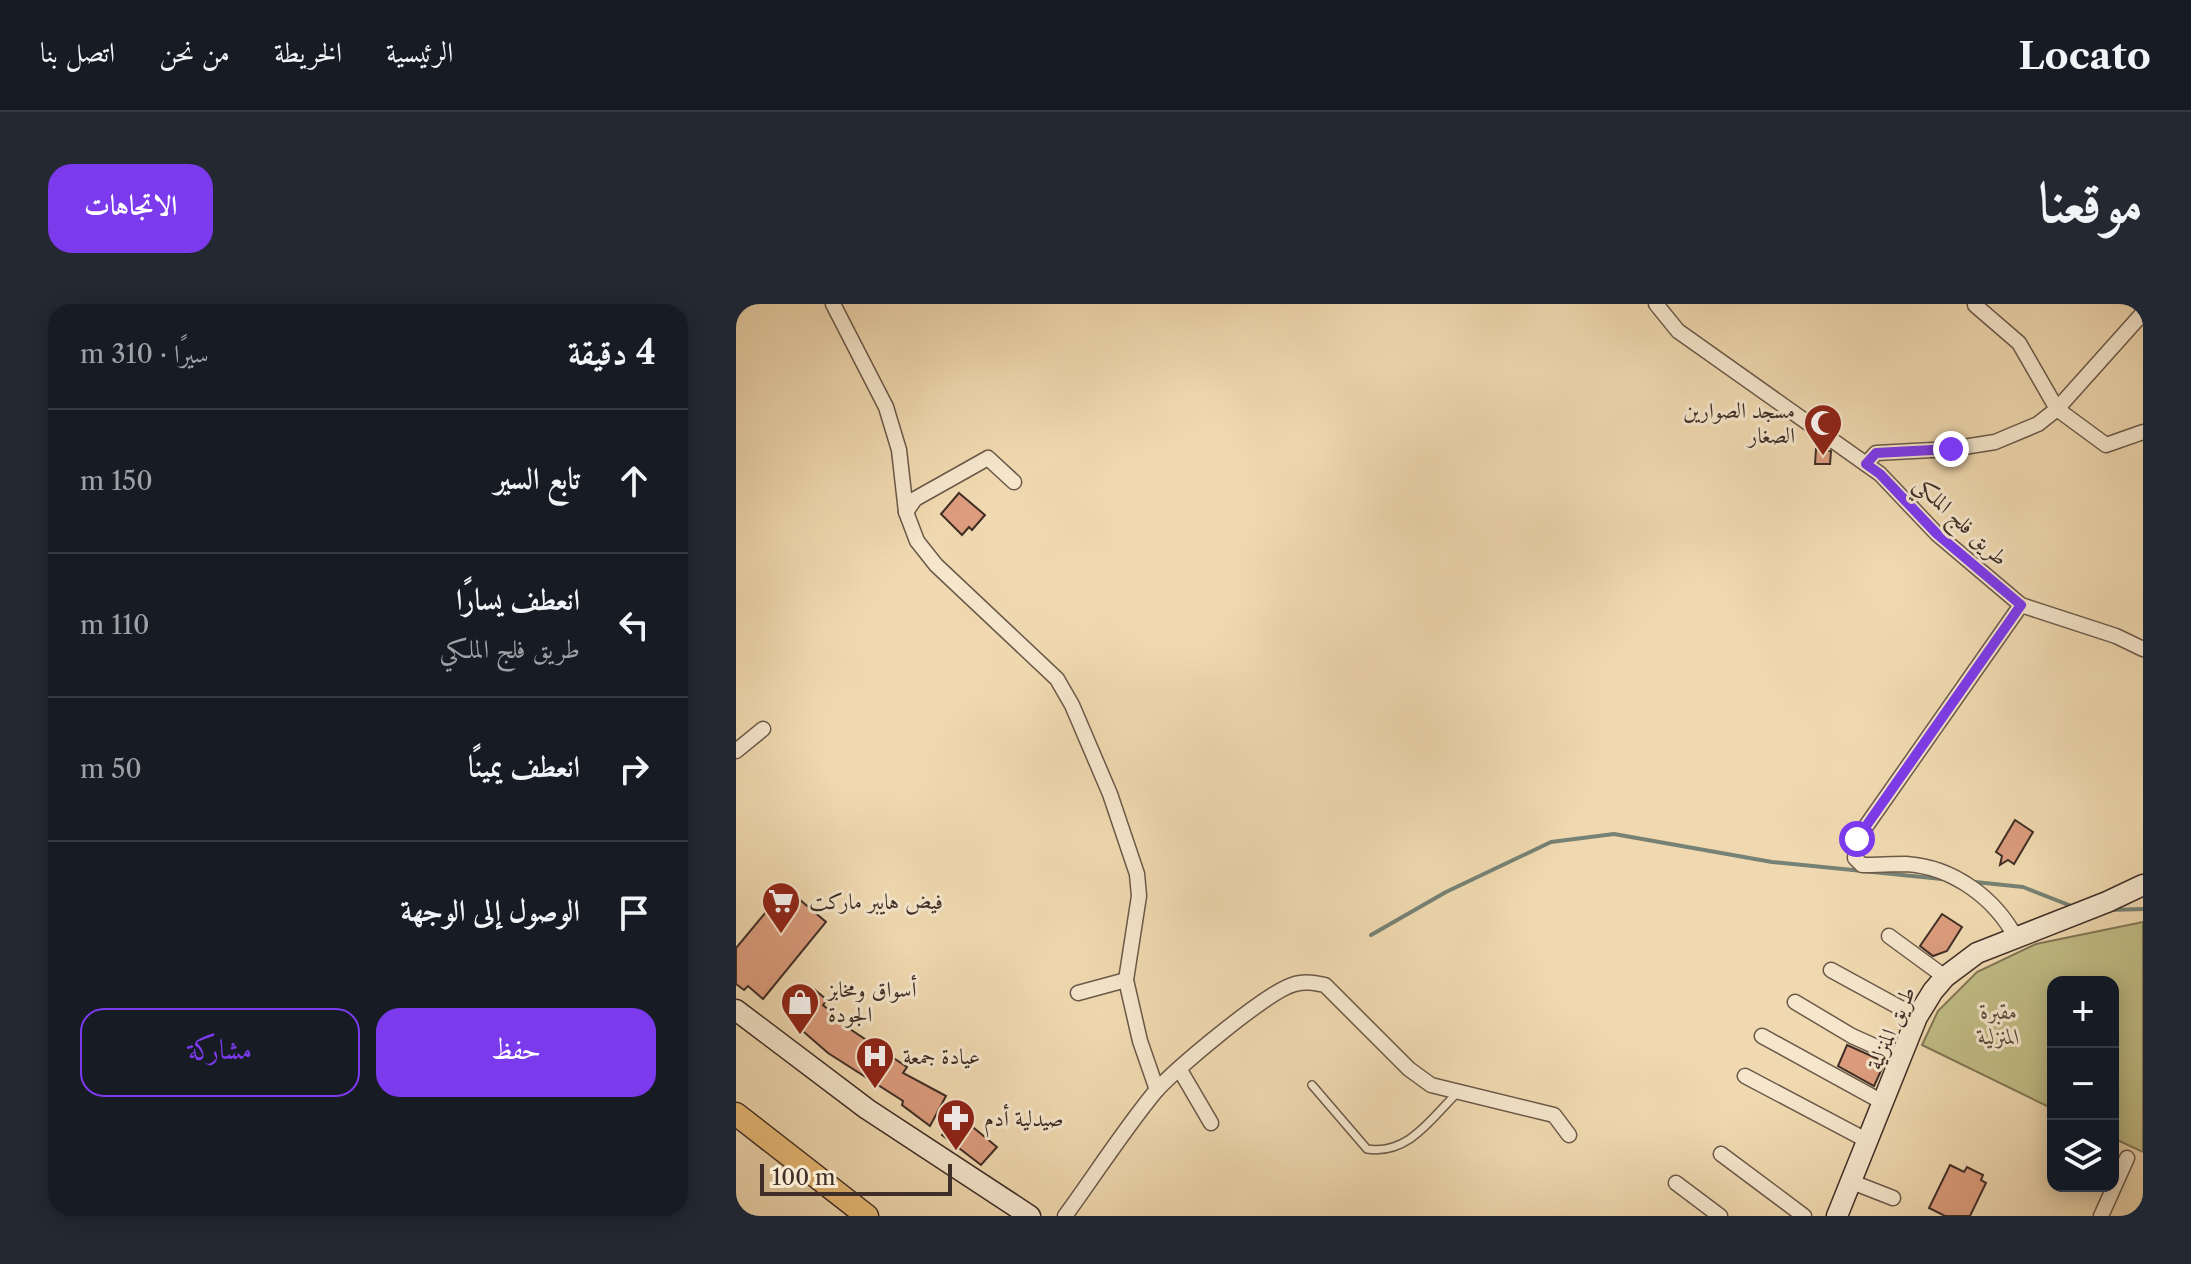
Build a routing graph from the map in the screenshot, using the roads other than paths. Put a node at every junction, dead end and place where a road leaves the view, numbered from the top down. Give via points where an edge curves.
1 (833, 304) edge
2 (1656, 304) edge
3 (1975, 305) edge
4 (2143, 313) edge
5 (2057, 409) junction
6 (2143, 432) edge
7 (1866, 464) junction
8 (1014, 482) dead end
9 (906, 512) junction
10 (2021, 605) junction
11 (2143, 649) edge
12 (763, 729) dead end
13 (736, 751) edge
14 (2143, 885) edge
15 (1889, 936) dead end
16 (2016, 938) junction
17 (1831, 970) dead end
18 (1945, 977) junction
19 (1126, 980) junction
20 (1078, 993) dead end
21 (1795, 1002) dead end
22 (736, 1010) edge
23 (1917, 1017) junction
24 (1762, 1036) dead end
25 (1901, 1058) junction
26 (1180, 1070) junction
27 (1745, 1076) dead end
28 (1312, 1085) dead end
29 (1157, 1090) junction
30 (1457, 1093) junction
31 (1884, 1103) junction
32 (736, 1114) edge
33 (1211, 1123) dead end
34 (1569, 1135) dead end
35 (1868, 1141) junction
36 (1721, 1154) dead end
37 (2127, 1158) dead end
38 (1852, 1182) junction
39 (1676, 1183) dead end
40 (1893, 1198) dead end
41 (867, 1216) edge
42 (1030, 1216) edge
43 (1065, 1216) edge
44 (1720, 1216) edge
45 (1804, 1216) edge
46 (1837, 1216) edge
47 (2101, 1216) edge

1 - 9 street via 886,407 899,450
2 - 7 street, طريق فلج الملكي via 1678,331
3 - 5 street via 2019,343
4 - 5 street
5 - 6 street via 2106,445
5 - 7 street via 2038,424 1995,442 1876,453
7 - 10 street, طريق فلج الملكي via 1937,534
8 - 9 street via 988,458 915,499
9 - 19 street via 917,541 936,565 1033,654 1072,705 1137,874 1139,896
10 - 11 street, طريق فلج الملكي
10 - 16 street via 1857,839 1855,858 1862,865 1921,866 1959,881 1994,904
12 - 13 street
14 - 16 street, طريق المنزلية
15 - 18 street
16 - 18 street, طريق المنزلية via 1977,953
17 - 23 street
18 - 23 street, طريق المنزلية
19 - 20 street
19 - 29 street
21 - 25 street
22 - 42 street via 867,1109
23 - 25 street, طريق المنزلية
24 - 31 street
25 - 31 street, طريق المنزلية
26 - 29 street
26 - 30 street via 1279,989 1310,982 1325,985 1409,1069 1431,1085
26 - 33 street
27 - 35 street
28 - 30 lane via 1367,1149 1384,1152 1402,1146
29 - 43 street
30 - 34 street via 1554,1115
31 - 35 street, طريق المنزلية
32 - 41 main road
35 - 38 street, طريق المنزلية
36 - 45 street
37 - 47 street
38 - 40 street
38 - 46 street, طريق المنزلية
39 - 44 street

